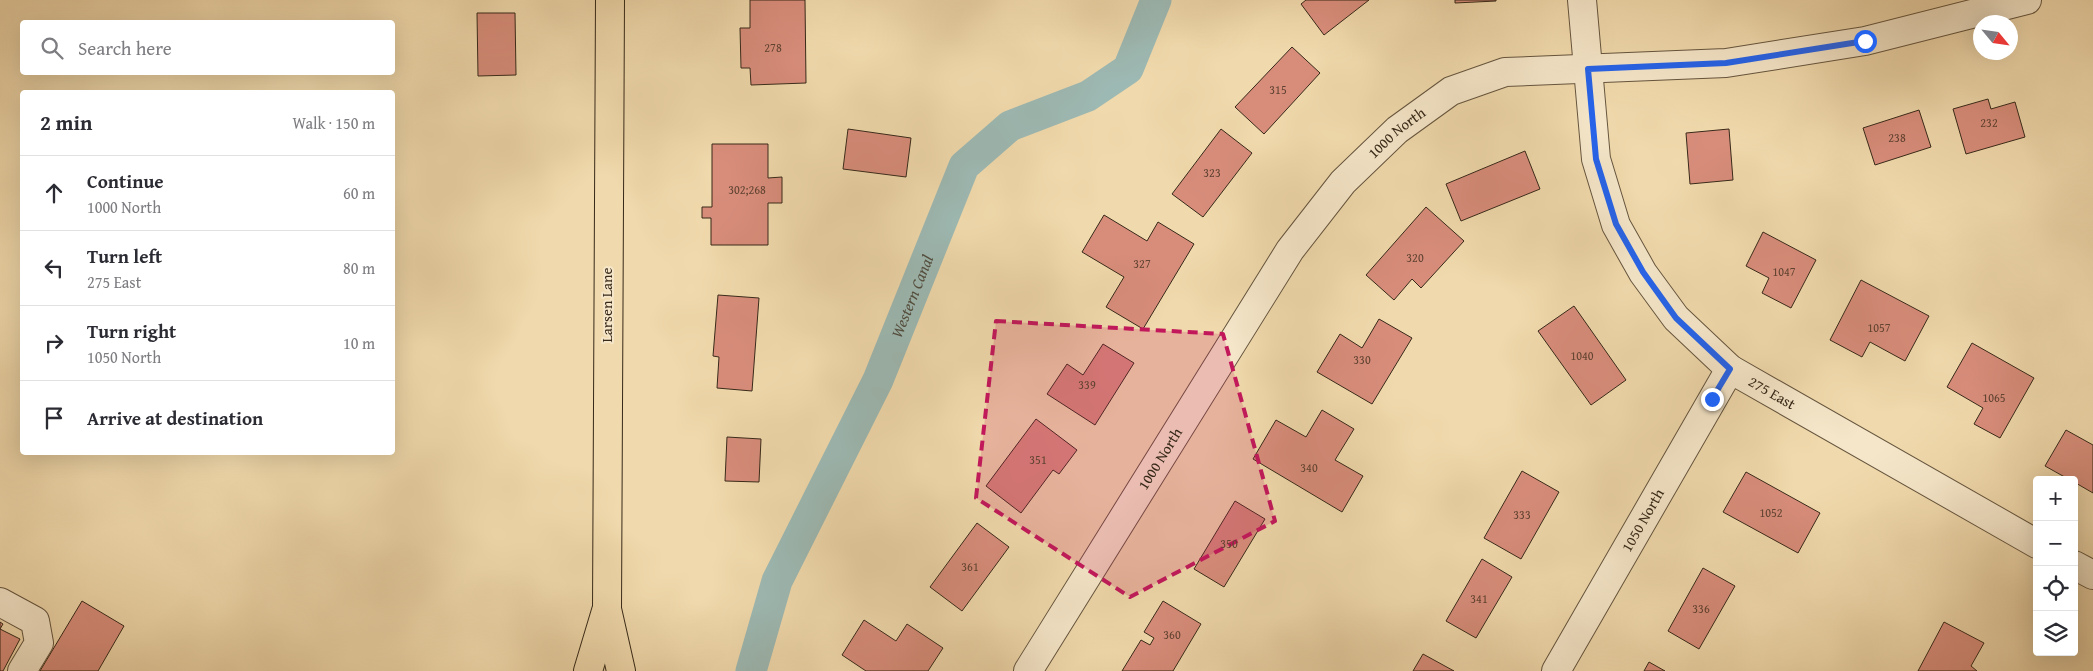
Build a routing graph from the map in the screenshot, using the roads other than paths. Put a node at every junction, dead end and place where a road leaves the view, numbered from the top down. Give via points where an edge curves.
1 (610, 0) edge
2 (1582, 0) edge
3 (2027, 0) edge
4 (1588, 69) junction
5 (1730, 369) junction
6 (2033, 542) edge
7 (2076, 566) edge
8 (2093, 576) edge
9 (0, 602) edge
10 (607, 609) junction
11 (22, 671) edge
12 (588, 671) edge
13 (621, 671) edge
14 (1028, 671) edge
15 (1556, 671) edge

1 - 10 main road, Larsen Lane
2 - 4 street, 275 East
3 - 4 street, 1000 North via 1865,41 1726,63
4 - 5 street, 275 East via 1596,159 1616,224 1643,272 1676,318
4 - 14 street, 1000 North via 1505,72 1451,91 1396,130 1343,182 1290,250
5 - 6 street, 275 East
5 - 15 street, 1050 North
7 - 8 street
9 - 11 street via 35,621 39,643
10 - 12 main road, Larsen Lane
10 - 13 main road, Larsen Lane

